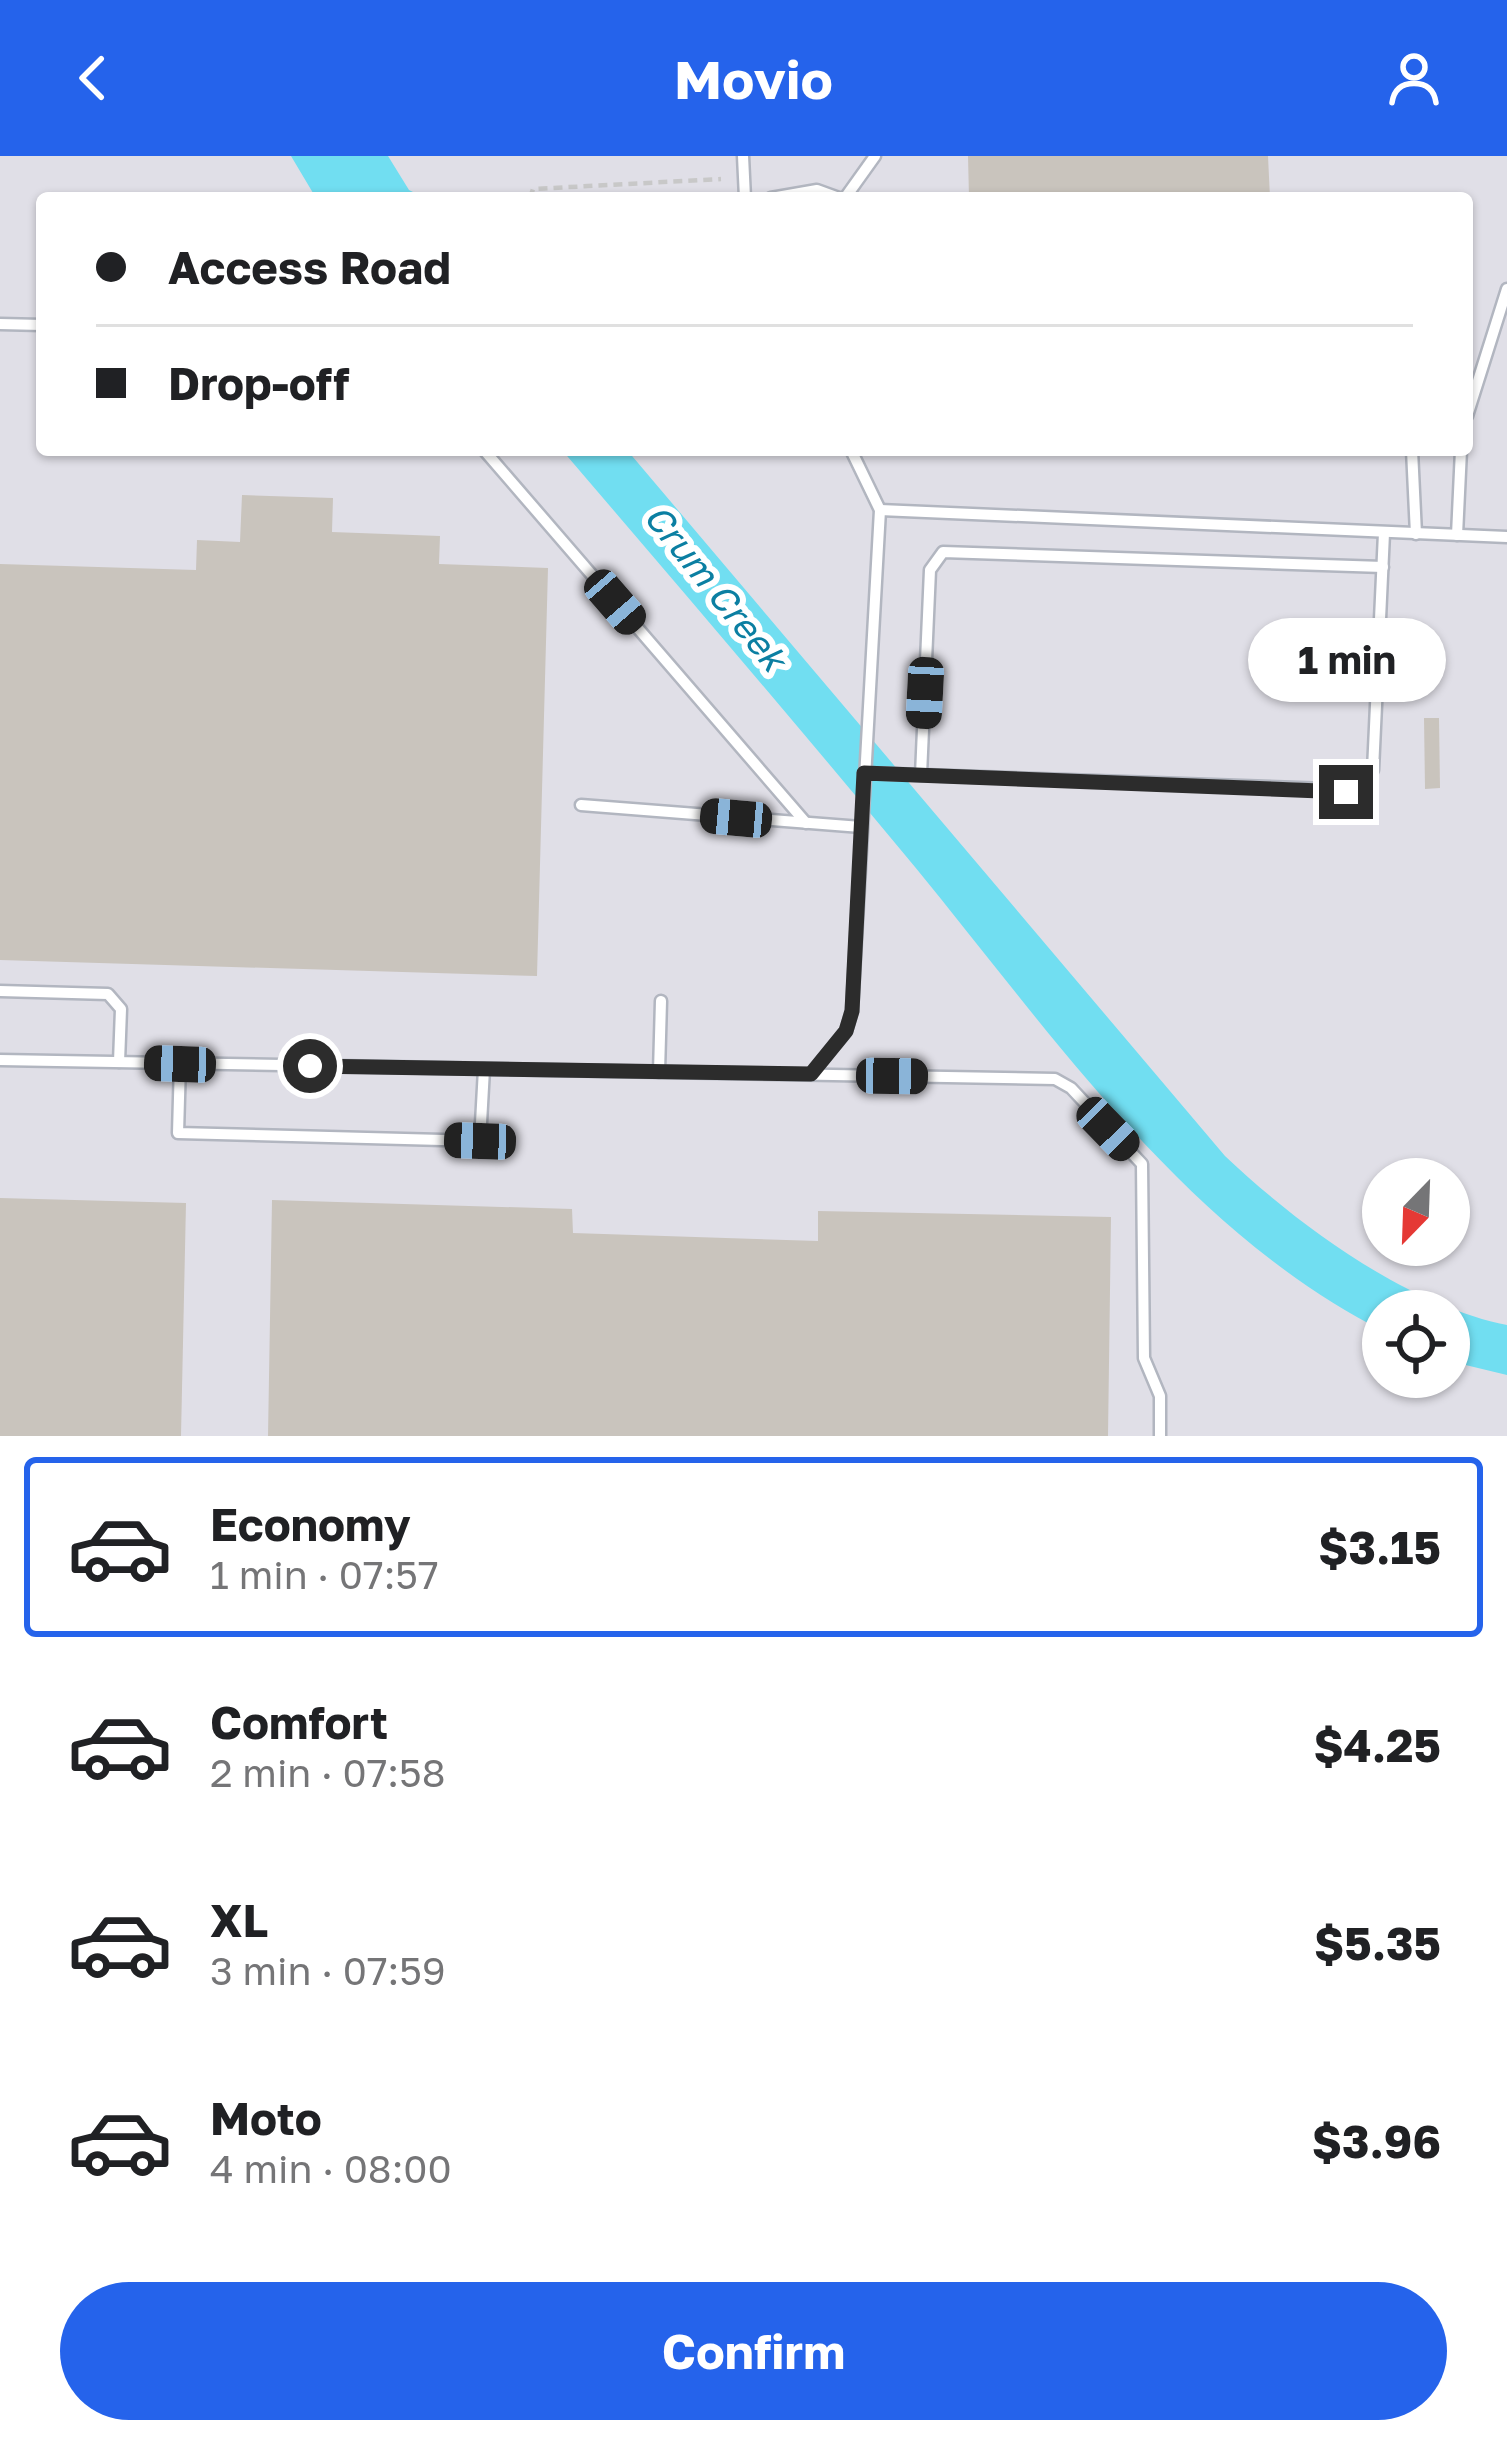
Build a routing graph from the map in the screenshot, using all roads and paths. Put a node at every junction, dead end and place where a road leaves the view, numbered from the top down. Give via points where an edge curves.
1 (743, 156) edge
2 (875, 156) edge
3 (722, 179) dead end
4 (532, 192) edge
5 (745, 192) edge
6 (847, 192) edge
7 (1507, 289) edge
8 (0, 325) edge
9 (36, 325) edge
10 (1473, 397) edge
11 (489, 456) edge
12 (854, 456) edge
13 (1412, 456) edge
14 (1461, 456) edge
15 (880, 510) junction
16 (1384, 532) junction
17 (1416, 534) junction
18 (1457, 536) junction
19 (1507, 537) edge
20 (1383, 567) junction
21 (864, 773) junction
22 (921, 775) junction
23 (581, 805) dead end
24 (806, 823) junction
25 (861, 827) junction
26 (0, 992) edge
27 (661, 1001) dead end
28 (0, 1060) edge
29 (119, 1062) junction
30 (180, 1064) junction
31 (484, 1069) junction
32 (659, 1072) junction
33 (811, 1074) junction
34 (1160, 1436) edge

1 - 5 lane
2 - 6 lane
3 - 4 path
7 - 10 lane
8 - 9 lane
11 - 24 lane
12 - 15 lane
13 - 17 lane
14 - 18 lane
15 - 16 lane
15 - 21 lane
16 - 17 lane
16 - 20 lane
17 - 18 lane
18 - 19 lane
20 - 22 lane via 1373,770 1359,790
20 - 22 lane via 943,552 930,570
21 - 22 lane
21 - 25 lane
23 - 24 lane
24 - 25 lane
25 - 33 lane via 852,1011
26 - 29 lane via 108,994 121,1009
27 - 32 lane
28 - 29 lane
29 - 30 lane
30 - 31 lane
30 - 31 lane via 178,1133 480,1141
31 - 32 lane
32 - 33 lane
33 - 34 lane via 1055,1079 1091,1109 1146,1178 1144,1358 1160,1396

